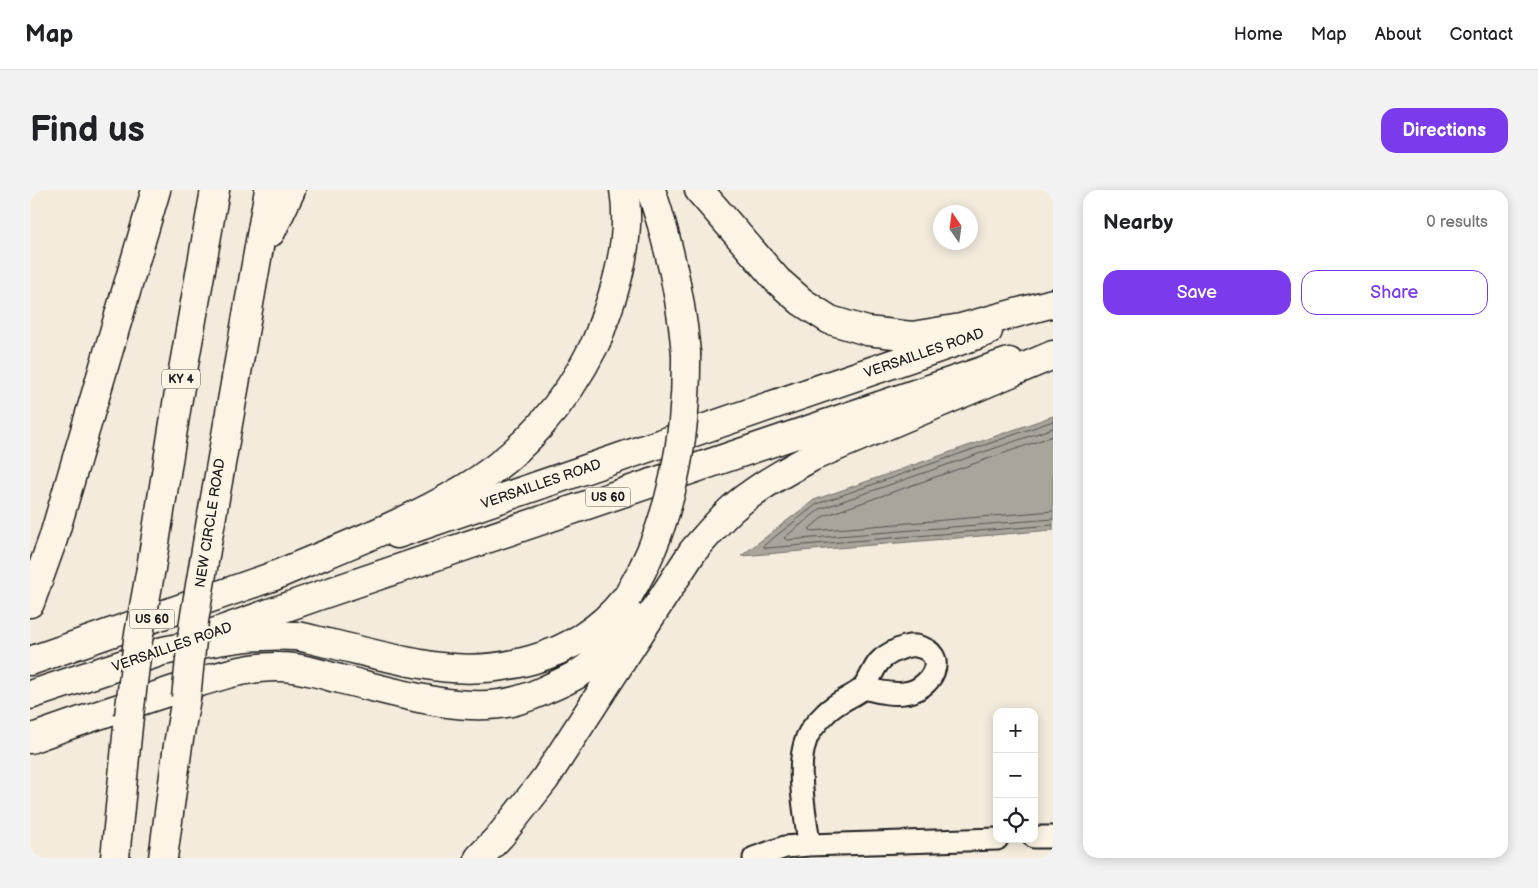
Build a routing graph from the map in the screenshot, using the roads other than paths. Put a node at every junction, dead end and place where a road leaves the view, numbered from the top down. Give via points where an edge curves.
1 (156, 190) edge
2 (216, 190) edge
3 (269, 190) edge
4 (291, 190) edge
5 (624, 190) edge
6 (651, 190) edge
7 (700, 190) edge
8 (1053, 303) edge
9 (1053, 309) edge
10 (1053, 347) edge
11 (1053, 355) edge
12 (229, 408) junction
13 (274, 576) junction
14 (673, 581) junction
15 (30, 603) edge
16 (163, 651) junction
17 (30, 661) edge
18 (863, 688) dead end
19 (30, 695) edge
20 (30, 739) edge
21 (120, 812) junction
22 (993, 839) edge
23 (809, 845) junction
24 (110, 858) edge
25 (115, 858) edge
26 (163, 858) edge
27 (479, 858) edge
28 (754, 858) edge

1 - 15 main road via 56,530
2 - 21 main road, KY 4, bridge via 138,640
3 - 12 main road, NEW CIRCLE ROAD
4 - 12 main road via 268,239
5 - 13 main road via 627,208 620,272 596,342 580,371 533,434 464,490 411,517
6 - 16 main road, bridge via 673,268 682,316 686,399 678,457 659,528 629,594 601,624 564,648 523,663 474,669 422,664 298,636 252,636
7 - 8 main road via 777,280 830,320 867,331 912,336 961,328
9 - 13 main road, VERSAILLES ROAD / US 60
10 - 16 main road, VERSAILLES ROAD / US 60
11 - 14 main road via 814,456 781,474 749,495 721,520 693,551
12 - 26 main road, NEW CIRCLE ROAD, bridge via 194,621
13 - 17 main road, VERSAILLES ROAD / US 60
14 - 20 main road via 625,623 587,668 564,682 514,702 463,705 282,666 259,667 222,675 92,715
14 - 27 main road via 545,779
16 - 19 main road, VERSAILLES ROAD / US 60
18 - 23 street via 827,711 806,738 801,755 801,776
21 - 24 main road
21 - 25 main road, KY 4
22 - 23 street
23 - 28 street via 785,848

